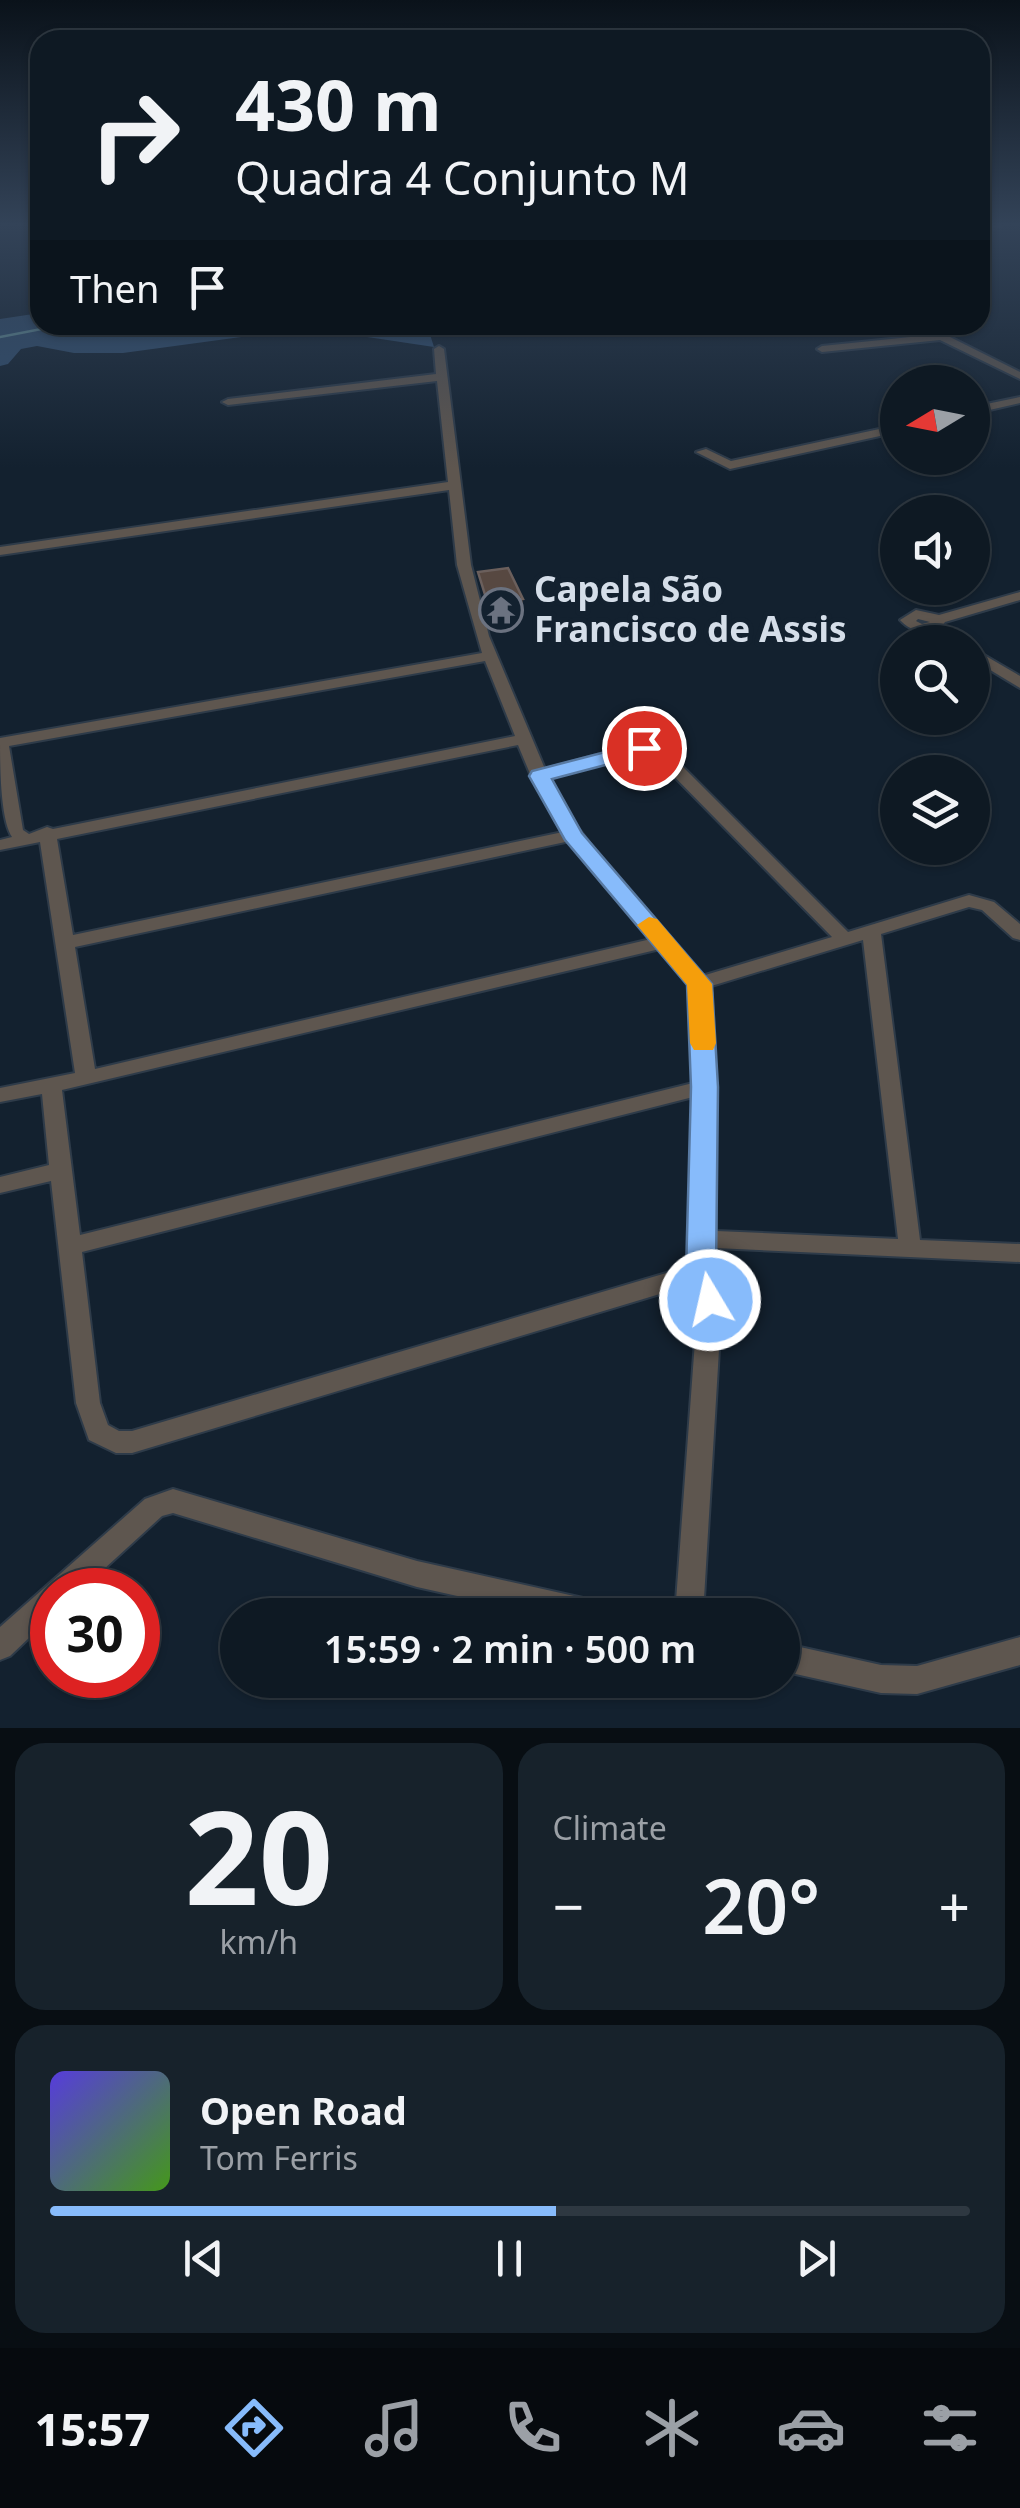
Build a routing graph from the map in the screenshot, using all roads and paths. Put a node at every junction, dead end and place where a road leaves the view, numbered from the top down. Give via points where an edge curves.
1 (936, 335) edge
2 (940, 337) junction
3 (438, 349) dead end
4 (822, 349) dead end
5 (1020, 376) edge
6 (440, 377) junction
7 (1020, 400) edge
8 (228, 402) dead end
9 (990, 407) edge
10 (880, 432) edge
11 (702, 452) dead end
12 (455, 485) junction
13 (0, 551) edge
14 (1020, 596) edge
15 (937, 625) edge
16 (491, 656) junction
17 (990, 663) edge
18 (1020, 682) edge
19 (524, 738) junction
20 (0, 743) edge
21 (539, 776) junction
22 (4, 797) edge
23 (47, 832) junction
24 (572, 836) junction
25 (24, 838) junction
26 (0, 845) edge
27 (871, 932) junction
28 (1020, 934) edge
29 (846, 940) junction
30 (664, 942) junction
31 (65, 944) junction
32 (700, 984) junction
33 (86, 1078) junction
34 (50, 1086) junction
35 (704, 1087) junction
36 (0, 1094) edge
37 (60, 1172) junction
38 (0, 1185) edge
39 (705, 1239) junction
40 (68, 1247) junction
41 (910, 1248) junction
42 (1020, 1253) edge
43 (701, 1272) junction
44 (85, 1568) edge
45 (525, 1598) edge
46 (690, 1598) edge
47 (30, 1618) edge
48 (0, 1646) edge
49 (1020, 1651) edge
50 (800, 1661) edge

1 - 2 street
2 - 4 street
2 - 5 street
3 - 6 street
6 - 8 street
6 - 12 street
7 - 9 street
10 - 11 street via 730,465
12 - 13 street
12 - 16 street via 472,606
14 - 15 street
16 - 19 street
16 - 20 street
17 - 18 street
19 - 21 street
19 - 23 street
20 - 22 street
21 - 24 street
21 - 29 street via 637,750 659,752
22 - 25 street via 14,832
23 - 25 street
23 - 31 street
24 - 30 street
24 - 31 street
25 - 26 street
27 - 28 street via 974,901
27 - 29 street
27 - 41 street
29 - 32 street
30 - 32 street
30 - 33 street
31 - 33 street
32 - 35 street
33 - 34 street
34 - 36 street
34 - 37 street
35 - 39 street
35 - 40 street
37 - 38 street
37 - 40 street
39 - 41 street
39 - 43 street
40 - 43 street via 92,1422 116,1442
41 - 42 street
43 - 46 street via 710,1300
44 - 45 street via 154,1506 173,1501 417,1574
47 - 48 street
49 - 50 street via 917,1680

